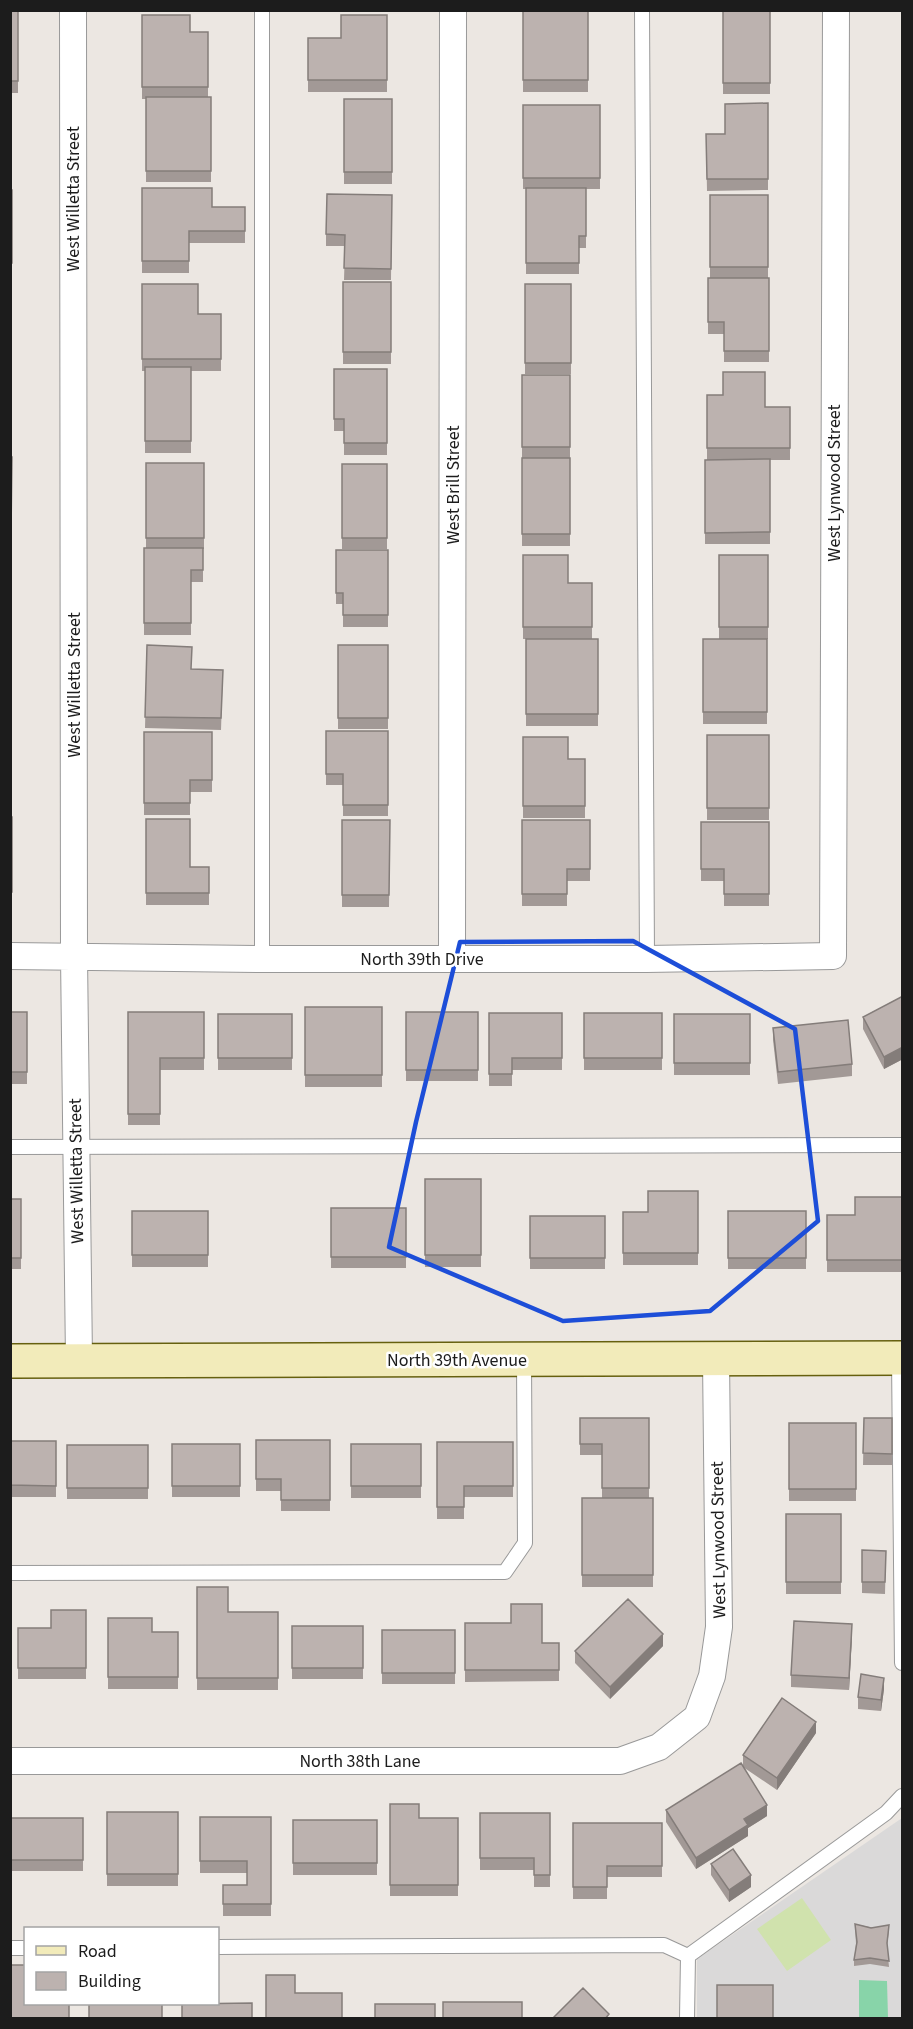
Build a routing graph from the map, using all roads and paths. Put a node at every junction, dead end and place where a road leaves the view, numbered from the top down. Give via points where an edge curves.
1 (73, 10) edge
2 (262, 10) edge
3 (453, 10) edge
4 (642, 10) edge
5 (836, 10) edge
6 (10, 956) edge
7 (74, 956) junction
8 (833, 956) joint
9 (262, 959) junction
10 (452, 959) junction
11 (647, 959) junction
12 (903, 1145) edge
13 (10, 1147) edge
14 (76, 1147) junction
15 (901, 1358) edge
16 (524, 1359) junction
17 (716, 1359) junction
18 (10, 1360) edge
19 (79, 1360) junction
20 (10, 1574) edge
21 (903, 1663) edge
22 (697, 1717) joint
23 (10, 1761) edge
24 (903, 1796) edge
25 (219, 1947) edge
26 (688, 1956) junction
27 (687, 2019) edge

1 - 7 street, West Willetta Street
2 - 9 lane
3 - 10 street, West Brill Street
4 - 11 lane
5 - 8 street, West Lynwood Street
6 - 7 street, North 39th Drive
7 - 9 street, North 39th Drive
7 - 14 street, West Willetta Street
8 - 11 street, North 39th Drive
9 - 10 street, North 39th Drive
10 - 11 street, North 39th Drive
12 - 14 lane
13 - 14 lane
14 - 19 street, West Willetta Street
15 - 17 street, North 39th Avenue
15 - 21 lane
16 - 17 street, North 39th Avenue
16 - 19 street, North 39th Avenue
16 - 20 lane via 525,1543 505,1572
17 - 22 street, West Lynwood Street via 719,1627 712,1676
18 - 19 street, North 39th Avenue
22 - 23 street, North 38th Lane via 659,1747 620,1761
24 - 26 lane via 886,1813
25 - 26 lane via 664,1945
26 - 27 lane

